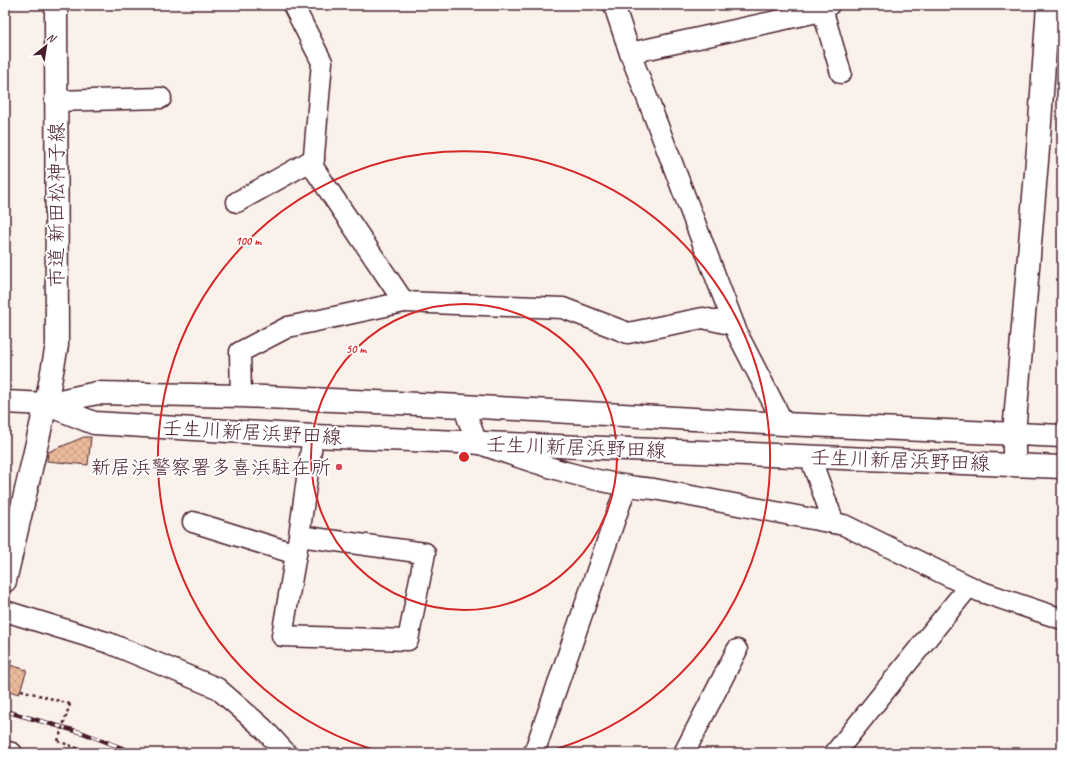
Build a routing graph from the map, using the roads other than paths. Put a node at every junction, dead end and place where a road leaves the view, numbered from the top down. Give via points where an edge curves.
1 (56, 5) edge
2 (293, 5) edge
3 (614, 5) edge
4 (1048, 5) edge
5 (824, 7) edge
6 (630, 53) junction
7 (841, 73) dead end
8 (161, 98) dead end
9 (55, 101) junction
10 (314, 159) junction
11 (237, 202) dead end
12 (404, 302) junction
13 (734, 325) junction
14 (241, 396) junction
15 (5, 402) edge
16 (46, 404) junction
17 (463, 406) junction
18 (784, 424) junction
19 (1014, 433) junction
20 (313, 436) junction
21 (1062, 436) edge
22 (478, 442) junction
23 (810, 457) junction
24 (1014, 464) junction
25 (1062, 467) edge
26 (626, 487) junction
27 (193, 522) dead end
28 (834, 523) junction
29 (298, 545) junction
30 (5, 581) edge
31 (969, 586) junction
32 (5, 612) edge
33 (1062, 619) edge
34 (737, 650) dead end
35 (5, 750) edge
36 (12, 753) edge
37 (286, 753) edge
38 (534, 753) edge
39 (684, 753) edge
40 (835, 753) edge

1 - 9 main road, 市道 新田松神子線
2 - 10 street via 322,62
3 - 6 street
4 - 19 main road
5 - 6 street
5 - 7 street
6 - 13 street
8 - 9 street
9 - 16 main road, 市道 新田松神子線 via 57,345
10 - 11 street
10 - 12 street via 313,167
12 - 13 street via 562,308 628,333 703,318
12 - 14 street via 288,327 240,352
13 - 18 street
14 - 16 main road, 壬生川新居浜野田線 via 97,393
14 - 17 main road, 壬生川新居浜野田線
15 - 16 main road, 壬生川新居浜野田線
16 - 20 main road, 壬生川新居浜野田線 via 94,423
16 - 30 main road, 市道 新田松神子線
17 - 18 main road, 壬生川新居浜野田線
17 - 22 street
18 - 19 main road, 壬生川新居浜野田線
19 - 21 main road, 壬生川新居浜野田線
19 - 24 main road
20 - 22 main road, 壬生川新居浜野田線
20 - 29 street
22 - 23 main road, 壬生川新居浜野田線
22 - 26 street via 549,468
23 - 24 main road, 壬生川新居浜野田線
23 - 28 street
24 - 25 main road, 壬生川新居浜野田線
26 - 28 street via 654,489
26 - 38 street
27 - 29 street
28 - 31 street via 844,525
29 - 29 street via 282,636 408,640 425,553
31 - 33 street
31 - 40 street
32 - 37 street via 109,643 216,688 263,728
34 - 39 street
35 - 36 street

